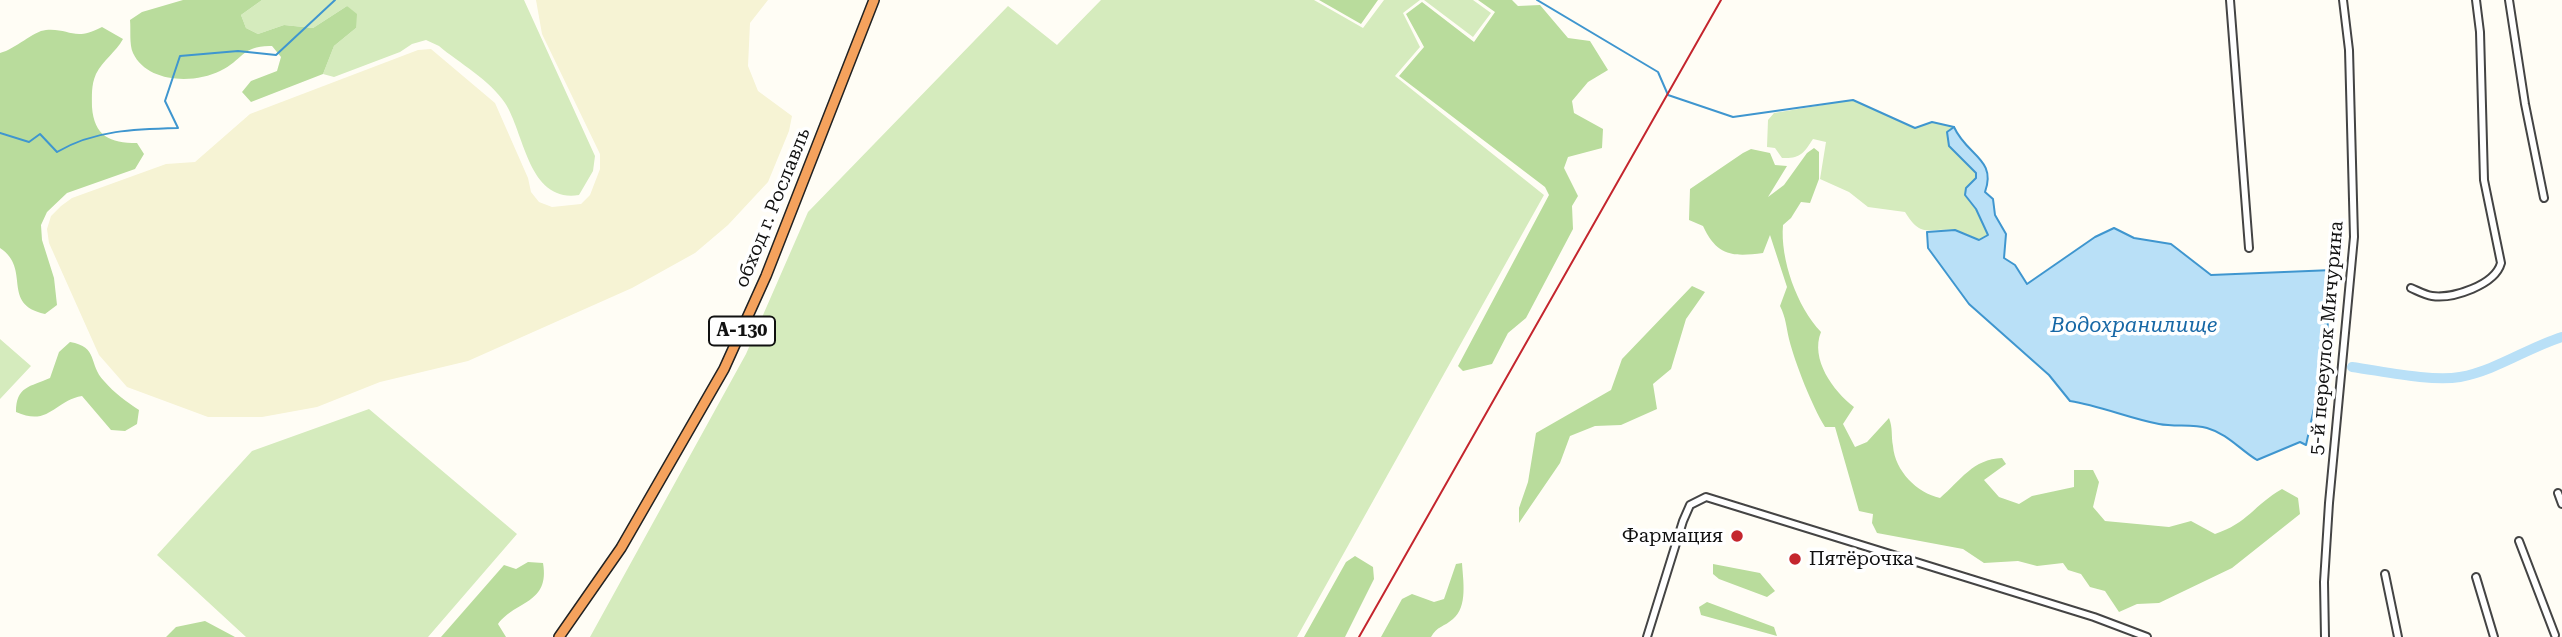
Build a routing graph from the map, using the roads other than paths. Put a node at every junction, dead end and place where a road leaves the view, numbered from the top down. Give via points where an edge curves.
1 (874, 0) edge
2 (2230, 0) edge
3 (2343, 0) edge
4 (2476, 0) edge
5 (2509, 0) edge
6 (2544, 198) dead end
7 (2249, 248) dead end
8 (2411, 288) dead end
9 (2558, 493) dead end
10 (2562, 504) edge
11 (2519, 541) dead end
12 (2385, 573) dead end
13 (2476, 578) dead end
14 (2556, 635) edge
15 (559, 637) edge
16 (1647, 637) edge
17 (2147, 637) edge
18 (2325, 637) edge
19 (2398, 637) edge
20 (2494, 637) edge

1 - 15 highway, обход г. Рославль / А-130 via 766,276 724,369 627,538
2 - 7 street
3 - 18 street, 5-й переулок Мичурина via 2349,50 2354,237 2329,503
4 - 8 street via 2484,180 2501,263 2496,273 2462,292 2431,296
5 - 6 street
9 - 10 street
11 - 14 street
12 - 19 street
13 - 20 street
16 - 17 street via 1690,505 1713,497

